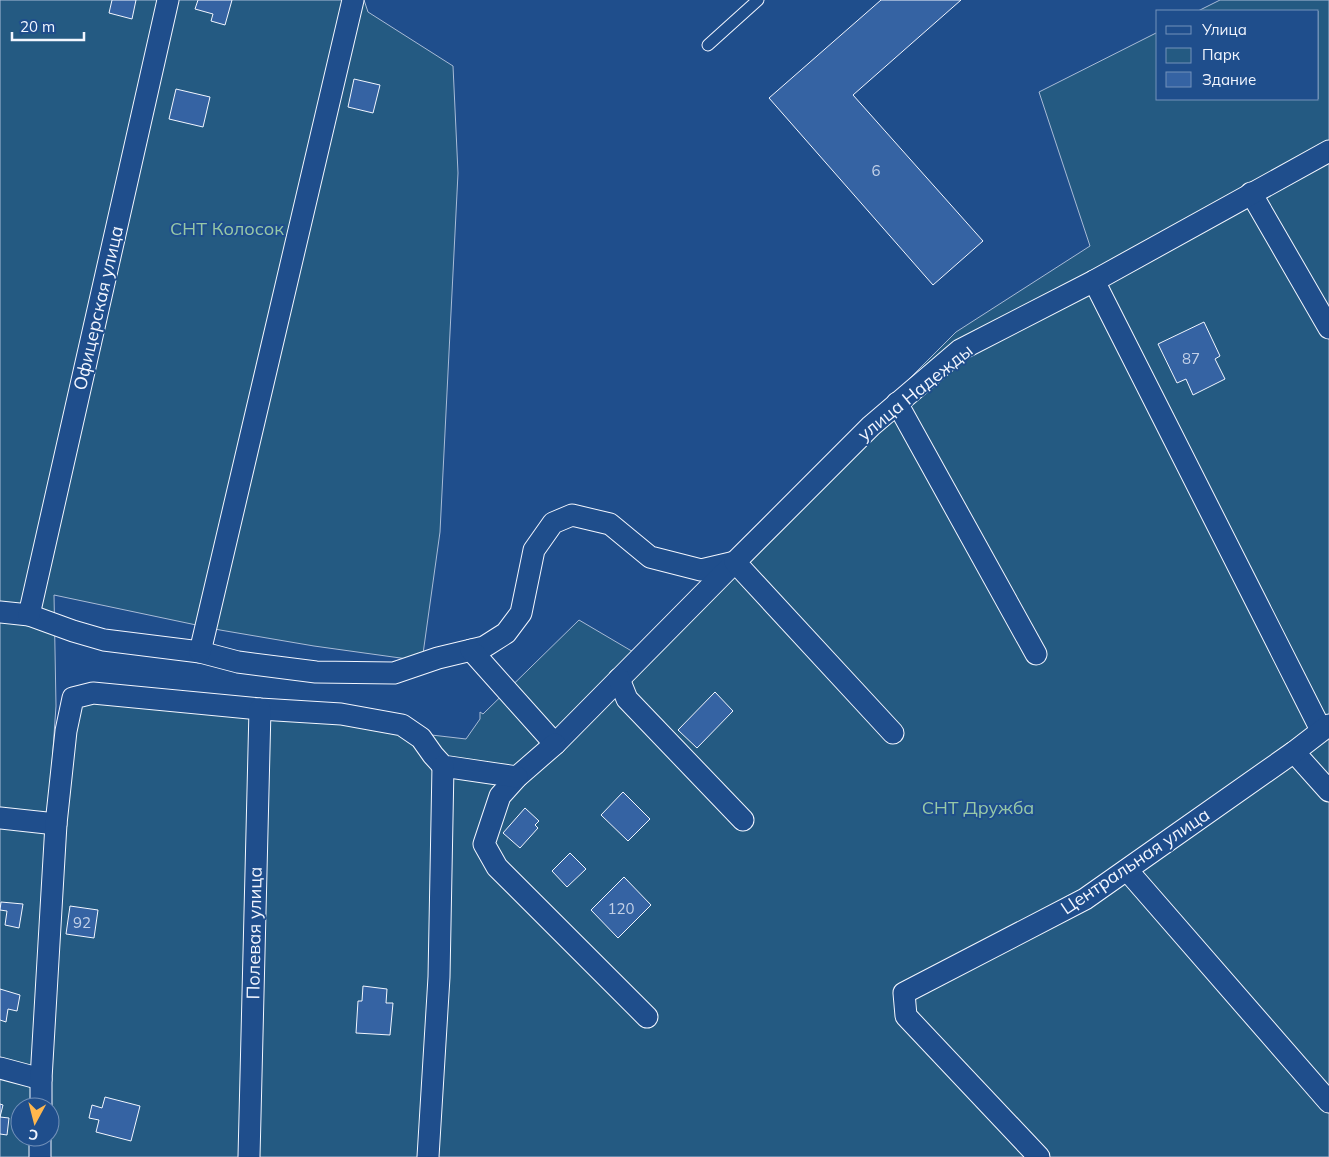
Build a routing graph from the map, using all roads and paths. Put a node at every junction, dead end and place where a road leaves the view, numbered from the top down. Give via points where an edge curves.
1 (168, 0) edge
2 (353, 0) edge
3 (758, 0) edge
4 (708, 44) dead end
5 (1329, 151) edge
6 (1250, 193) junction
7 (1094, 281) junction
8 (1329, 328) edge
9 (897, 403) junction
10 (736, 562) junction
11 (0, 612) edge
12 (29, 615) junction
13 (471, 650) junction
14 (200, 652) junction
15 (1036, 654) dead end
16 (619, 679) junction
17 (260, 709) junction
18 (1325, 727) edge
19 (893, 733) dead end
20 (555, 744) junction
21 (1294, 752) junction
22 (443, 766) junction
23 (517, 777) junction
24 (1329, 791) edge
25 (0, 818) edge
26 (744, 820) dead end
27 (56, 824) junction
28 (1127, 870) junction
29 (647, 1017) dead end
30 (0, 1068) edge
31 (41, 1079) junction
32 (40, 1097) edge
33 (1329, 1102) edge
34 (1036, 1156) edge
35 (249, 1157) edge
36 (428, 1157) edge

1 - 12 street, Офицерская улица
2 - 14 street
3 - 4 lane
5 - 6 street, улица Надежды
6 - 7 street, улица Надежды
6 - 8 street
7 - 9 street, улица Надежды via 960,350
7 - 18 street
9 - 10 street, улица Надежды
9 - 15 street
10 - 13 street via 700,570 650,557 610,524 572,514 553,523 534,550 521,613 506,634 484,647
10 - 16 street, улица Надежды
10 - 19 street
11 - 12 street
12 - 14 street via 104,640
13 - 14 street via 394,673 316,672 238,662
13 - 20 street
16 - 20 street, улица Надежды
16 - 26 street via 627,700
17 - 22 street via 341,714 402,725 421,738
17 - 27 street via 94,693 72,698
17 - 35 street, Полевая улица
18 - 21 street, Центральная улица
20 - 23 street, улица Надежды
21 - 24 street
21 - 28 street, Центральная улица
22 - 23 street
22 - 36 street via 439,977
23 - 29 street, улица Надежды via 500,796 484,844 496,867
25 - 27 street
27 - 31 street
28 - 33 street
28 - 34 street, Центральная улица via 1085,899 904,993 906,1016
30 - 31 street
31 - 32 street

